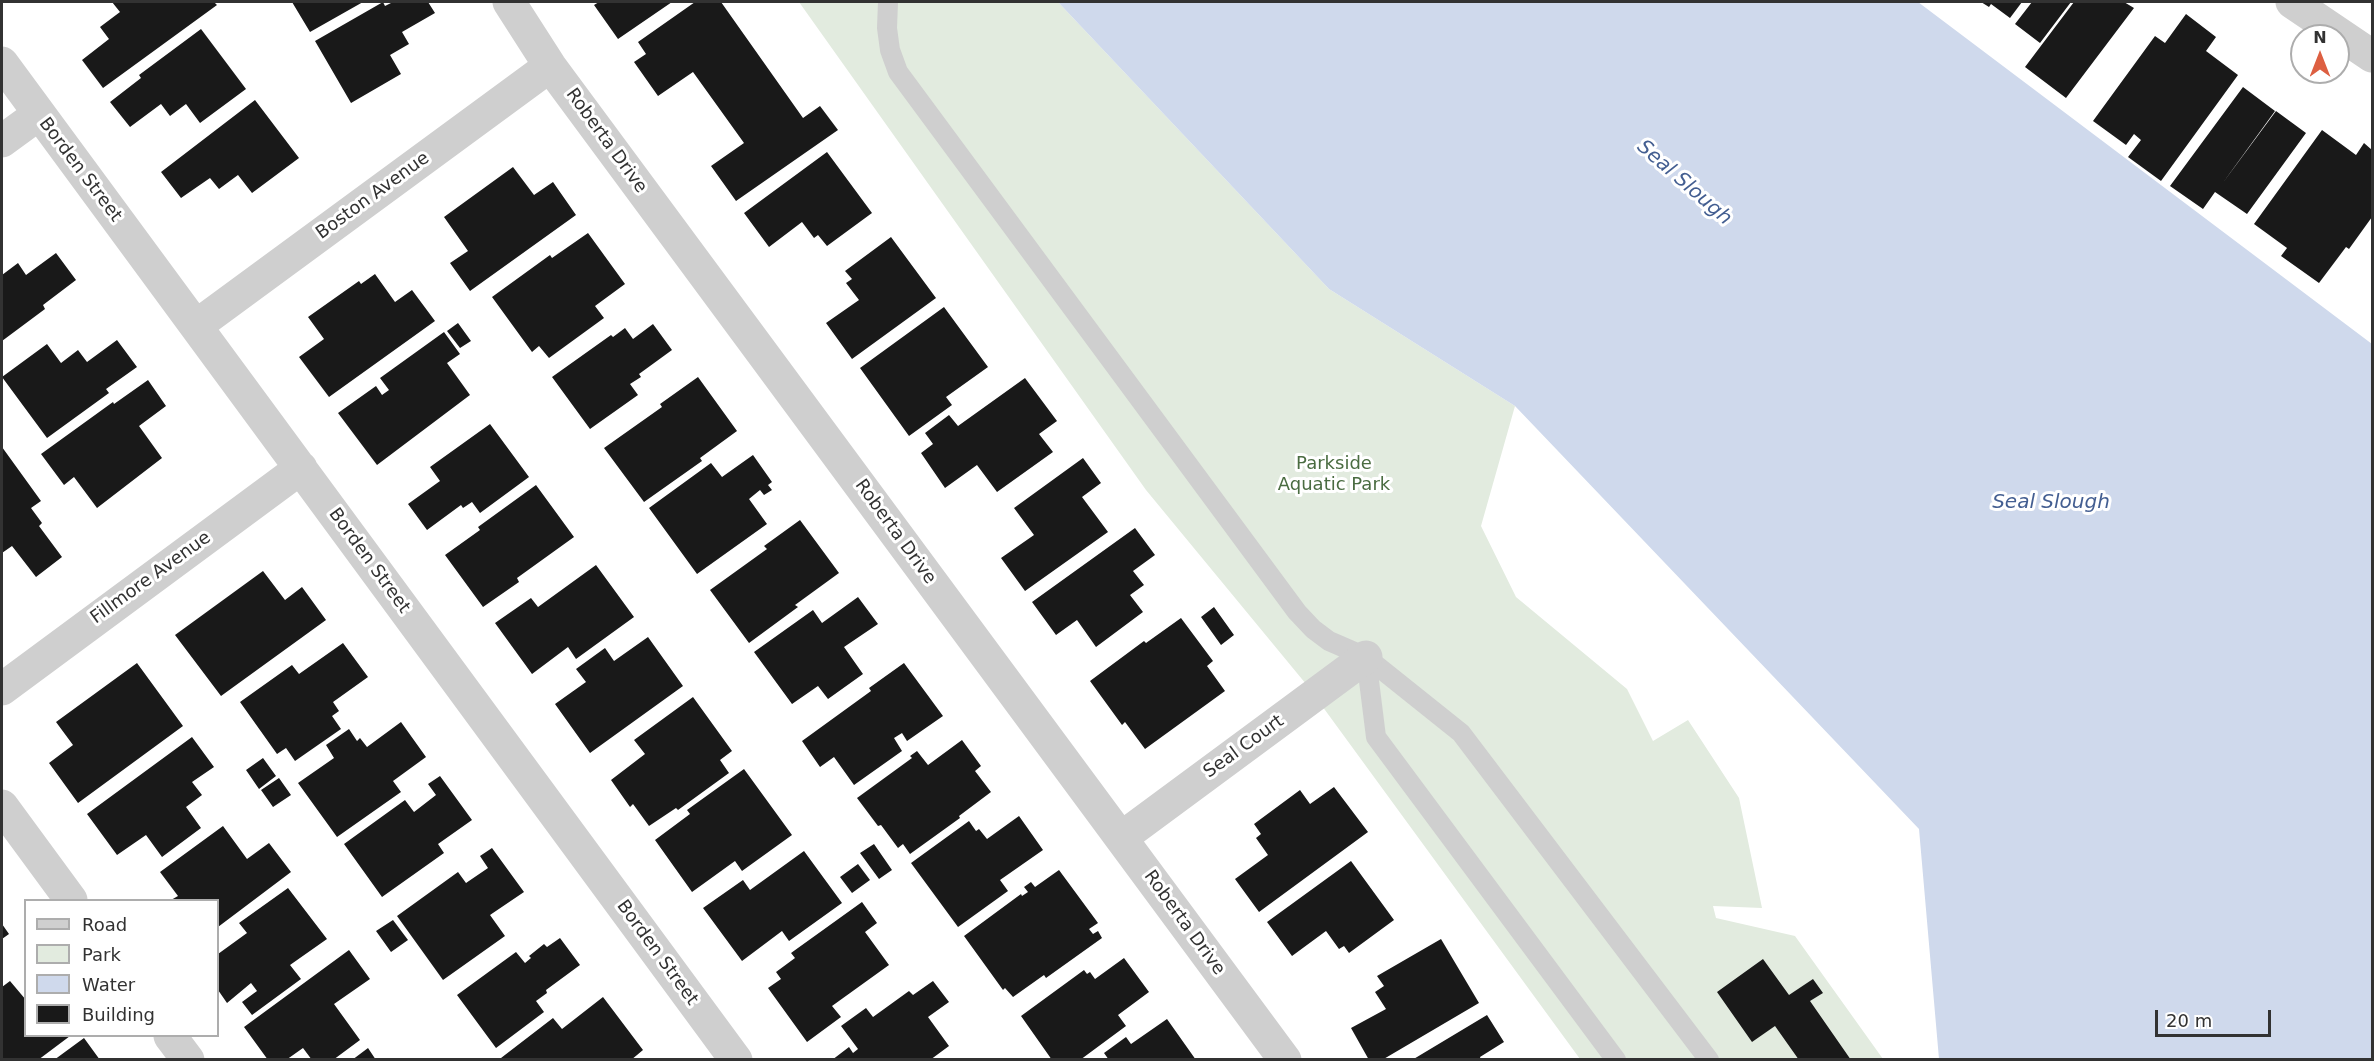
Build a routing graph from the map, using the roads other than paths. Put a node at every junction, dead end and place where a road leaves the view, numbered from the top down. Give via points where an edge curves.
1 (509, 2) edge
2 (888, 2) edge
3 (2292, 2) edge
4 (2373, 56) edge
5 (2, 63) edge
6 (550, 66) junction
7 (39, 114) junction
8 (2, 141) edge
9 (196, 326) junction
10 (300, 468) junction
11 (1366, 657) junction
12 (2, 689) edge
13 (2, 806) edge
14 (1121, 838) junction
15 (70, 899) edge
16 (172, 1037) edge
17 (188, 1059) edge
18 (736, 1059) edge
19 (1285, 1059) edge
20 (1616, 1059) edge
21 (1709, 1059) edge

1 - 6 street, Roberta Drive
2 - 11 lane via 890,50 898,72 1297,612 1329,641
3 - 4 street
5 - 7 street, Borden Street
6 - 9 street, Boston Avenue
6 - 14 street, Roberta Drive
7 - 8 street
7 - 9 street, Borden Street
9 - 10 street, Borden Street
10 - 12 street, Fillmore Avenue
10 - 18 street, Borden Street
11 - 14 street, Seal Court
11 - 20 lane via 1376,737
11 - 21 lane via 1461,733
13 - 15 street
14 - 19 street, Roberta Drive
16 - 17 street

